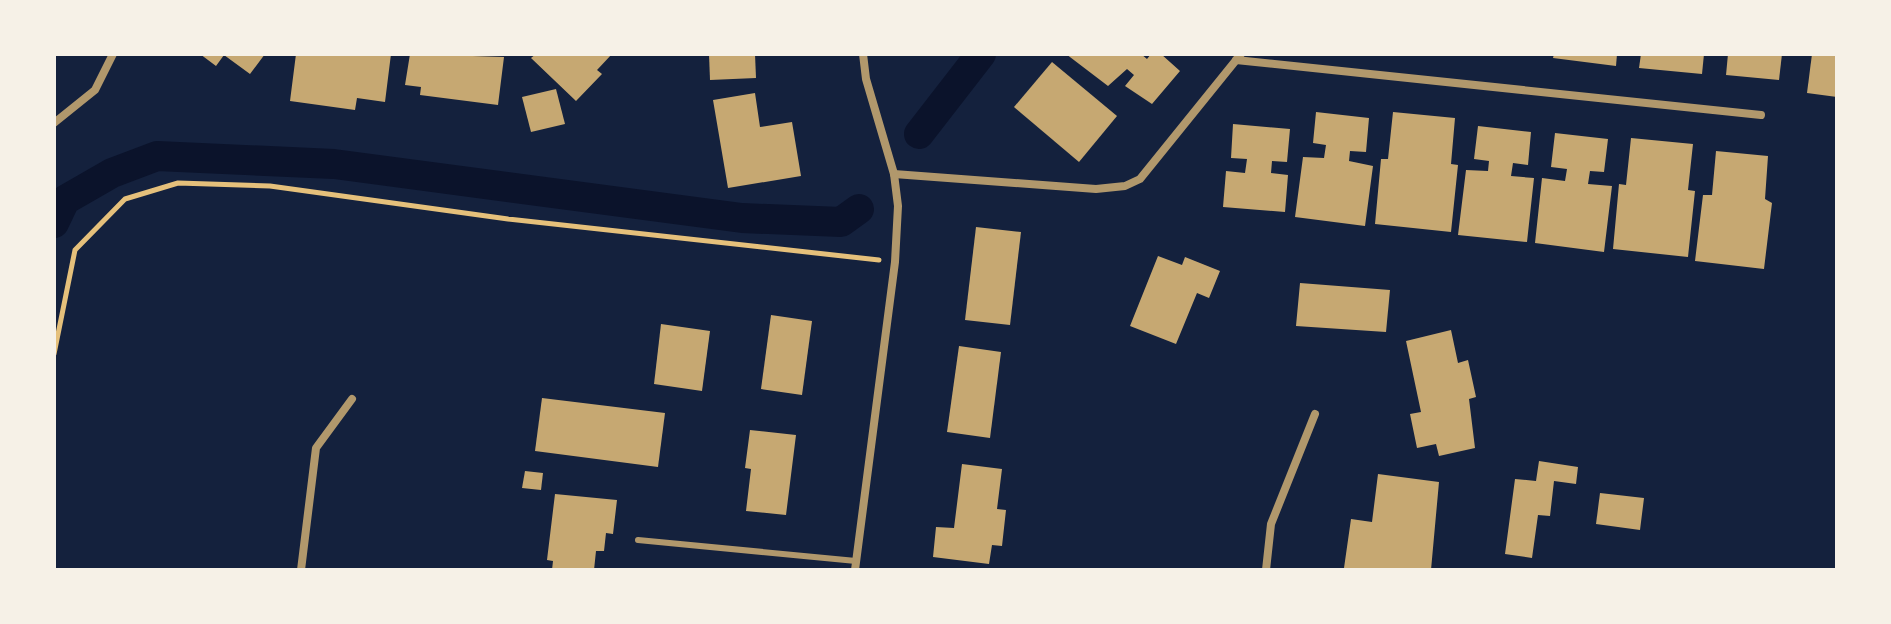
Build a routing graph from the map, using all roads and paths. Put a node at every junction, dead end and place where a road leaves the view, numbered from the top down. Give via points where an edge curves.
1 (113, 54) edge
2 (863, 54) edge
3 (1239, 57) edge
4 (1761, 115) dead end
5 (54, 123) edge
6 (894, 174) junction
7 (870, 259) dead end
8 (54, 354) edge
9 (352, 399) dead end
10 (1315, 414) dead end
11 (638, 540) dead end
12 (856, 566) edge
13 (301, 570) edge
14 (1266, 570) edge

1 - 5 street via 95,90
2 - 6 street
3 - 4 street
3 - 6 street via 1149,170 1125,186 1096,189
6 - 12 street via 895,262
7 - 8 path via 581,228 270,186 178,183 125,199 75,250
9 - 13 street via 316,448
10 - 14 street via 1271,524
11 - 12 lane

